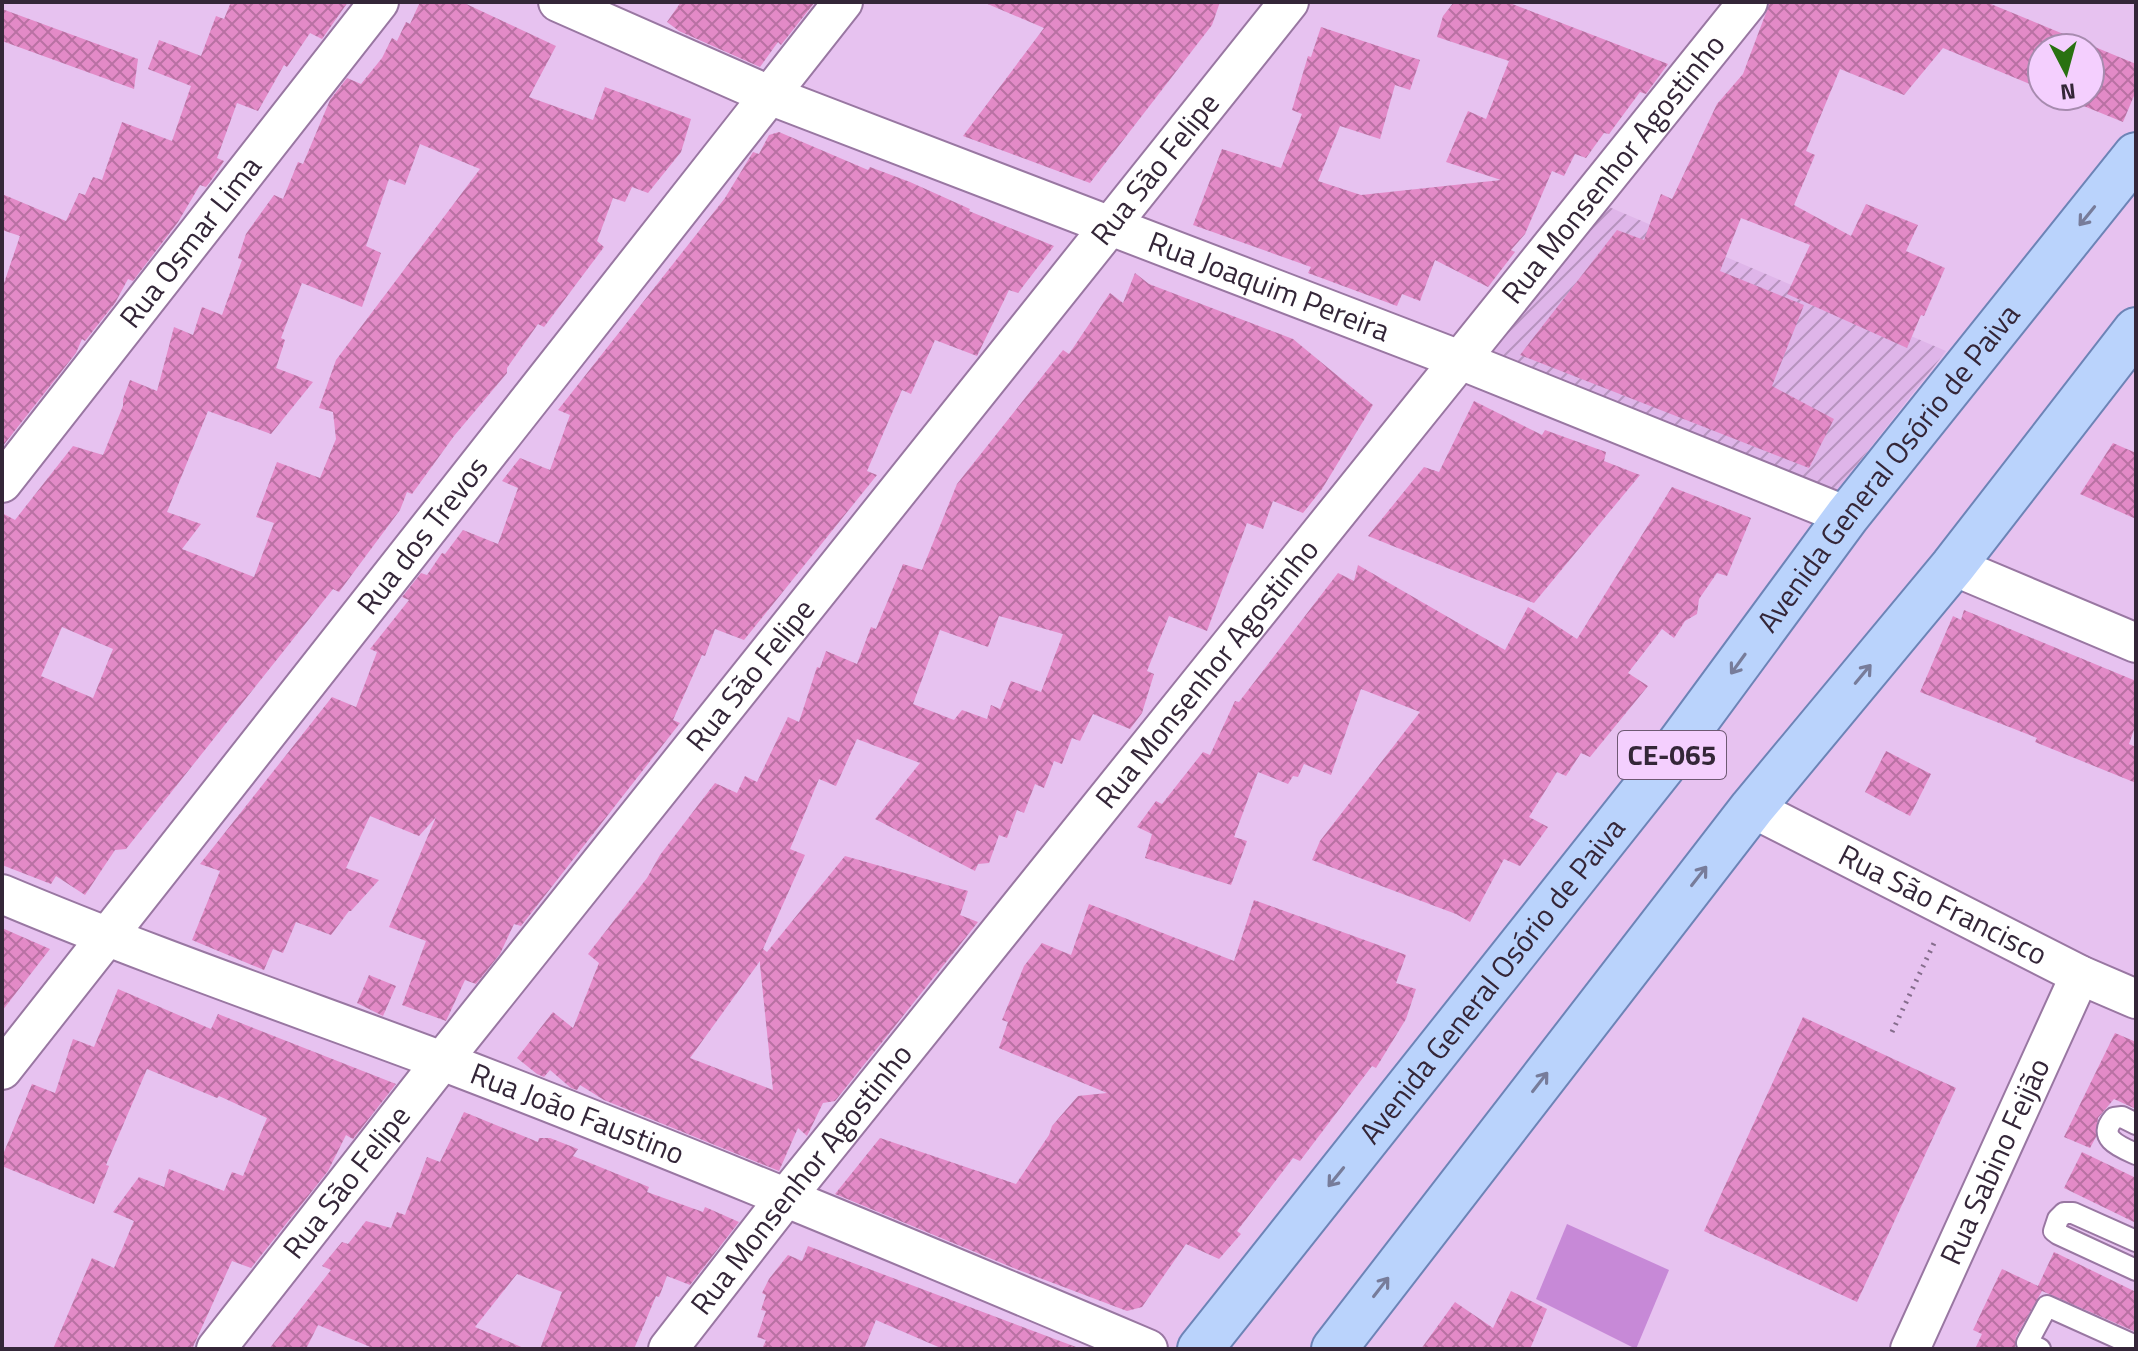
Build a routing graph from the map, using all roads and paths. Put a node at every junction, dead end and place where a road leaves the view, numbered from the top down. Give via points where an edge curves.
1 (379, 2) edge
2 (558, 2) edge
3 (843, 2) edge
4 (1289, 2) edge
5 (1748, 2) edge
6 (769, 95) junction
7 (2136, 155) edge
8 (1111, 226) junction
9 (2136, 330) edge
10 (1460, 360) junction
11 (2, 483) edge
12 (1847, 516) junction
13 (1953, 566) junction
14 (2136, 643) edge
15 (1752, 808) junction
16 (2, 894) edge
17 (1951, 909) junction
18 (107, 938) junction
19 (2080, 975) junction
20 (2136, 999) edge
21 (1892, 1032) dead end
22 (442, 1061) junction
23 (2, 1070) edge
24 (2136, 1124) edge
25 (2136, 1154) edge
26 (787, 1196) junction
27 (2136, 1241) edge
28 (2136, 1270) edge
29 (2136, 1346) edge
30 (216, 1349) edge
31 (668, 1349) edge
32 (1148, 1349) edge
33 (1200, 1349) edge
34 (1334, 1349) edge
35 (1910, 1349) edge
36 (2040, 1349) edge

1 - 11 street, Rua Osmar Lima
2 - 6 street, Rua Joaquim Pereira
3 - 6 street, Rua dos Trevos
4 - 8 street, Rua São Felipe
5 - 10 street, Rua Monsenhor Agostinho
6 - 8 street, Rua Joaquim Pereira
6 - 18 street, Rua dos Trevos
7 -> 12 main road, Avenida General Osório de Paiva / CE-065
8 - 10 street, Rua Joaquim Pereira
8 - 22 street, Rua São Felipe
9 - 13 main road, CE-065
10 - 12 street, Rua Joaquim Pereira
10 - 26 street, Rua Monsenhor Agostinho
12 -> 33 main road, Avenida General Osório de Paiva / CE-065 via 1663,766
13 - 14 street
15 -> 13 main road, CE-065
15 - 17 street, Rua São Francisco
34 -> 15 main road, CE-065
16 - 18 street, Rua João Faustino
17 - 19 street, Rua São Francisco
17 - 21 path
18 - 22 street, Rua João Faustino
18 - 23 street, Rua dos Trevos
19 - 20 street, Rua São Francisco
19 - 35 street, Rua Sabino Feijão
22 - 26 street, Rua João Faustino
22 - 30 street, Rua São Felipe
24 - 25 lane via 2114,1118 2107,1132 2113,1143
26 - 31 street, Rua Monsenhor Agostinho
26 - 32 street, Rua João Faustino
27 - 28 lane via 2073,1213 2064,1213 2054,1231
29 - 36 lane via 2047,1306 2027,1343

